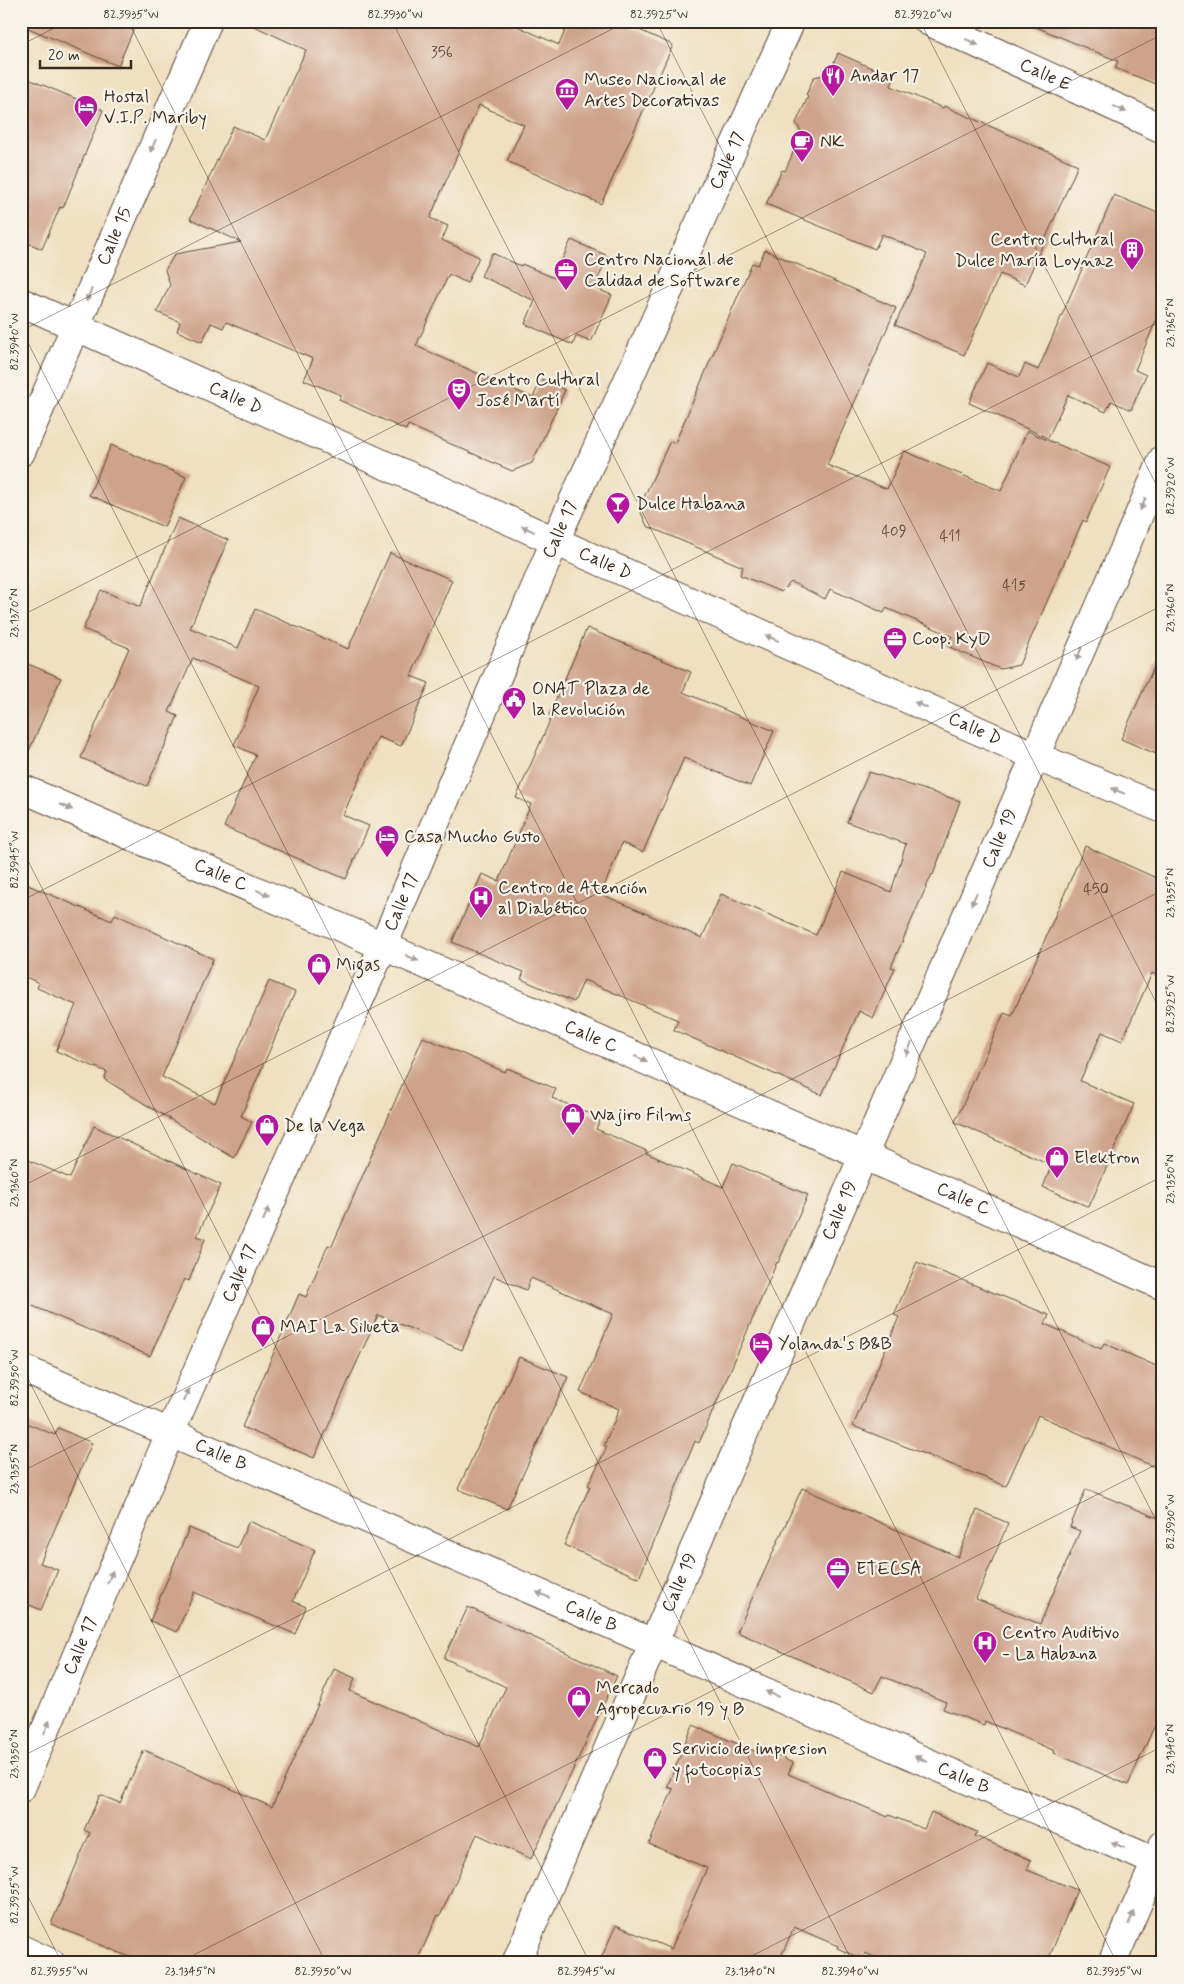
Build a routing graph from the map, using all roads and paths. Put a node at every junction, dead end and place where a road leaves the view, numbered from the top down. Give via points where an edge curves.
1 (208, 21) edge
2 (791, 21) edge
3 (928, 21) edge
4 (1163, 129) edge
5 (21, 302) edge
6 (76, 325) junction
7 (21, 452) edge
8 (1163, 460) edge
9 (556, 541) junction
10 (1035, 756) junction
11 (21, 788) edge
12 (1163, 809) edge
13 (383, 946) junction
14 (863, 1156) junction
15 (1163, 1286) edge
16 (21, 1368) edge
17 (170, 1432) junction
18 (654, 1643) junction
19 (21, 1788) edge
20 (1160, 1857) edge
21 (21, 1949) edge
22 (51, 1963) edge
23 (516, 1963) edge
24 (1112, 1963) edge

1 -> 6 street, Calle 15
2 - 9 street, Calle 17
3 -> 4 street, Calle E
5 - 6 street, Calle D
6 - 7 street, Calle 15
9 -> 6 street, Calle D
8 -> 10 street, Calle 19
10 -> 9 street, Calle D
9 - 13 street, Calle 17
12 -> 10 street, Calle D
10 -> 14 street, Calle 19
11 -> 13 street, Calle C
13 -> 14 street, Calle C
17 -> 13 street, Calle 17
14 - 15 street, Calle C
14 - 18 street, Calle 19
16 - 17 street, Calle B
18 -> 17 street, Calle B
19 -> 17 street, Calle 17
20 -> 18 street, Calle B
18 - 23 street, Calle 19
24 -> 20 street
21 - 22 street

